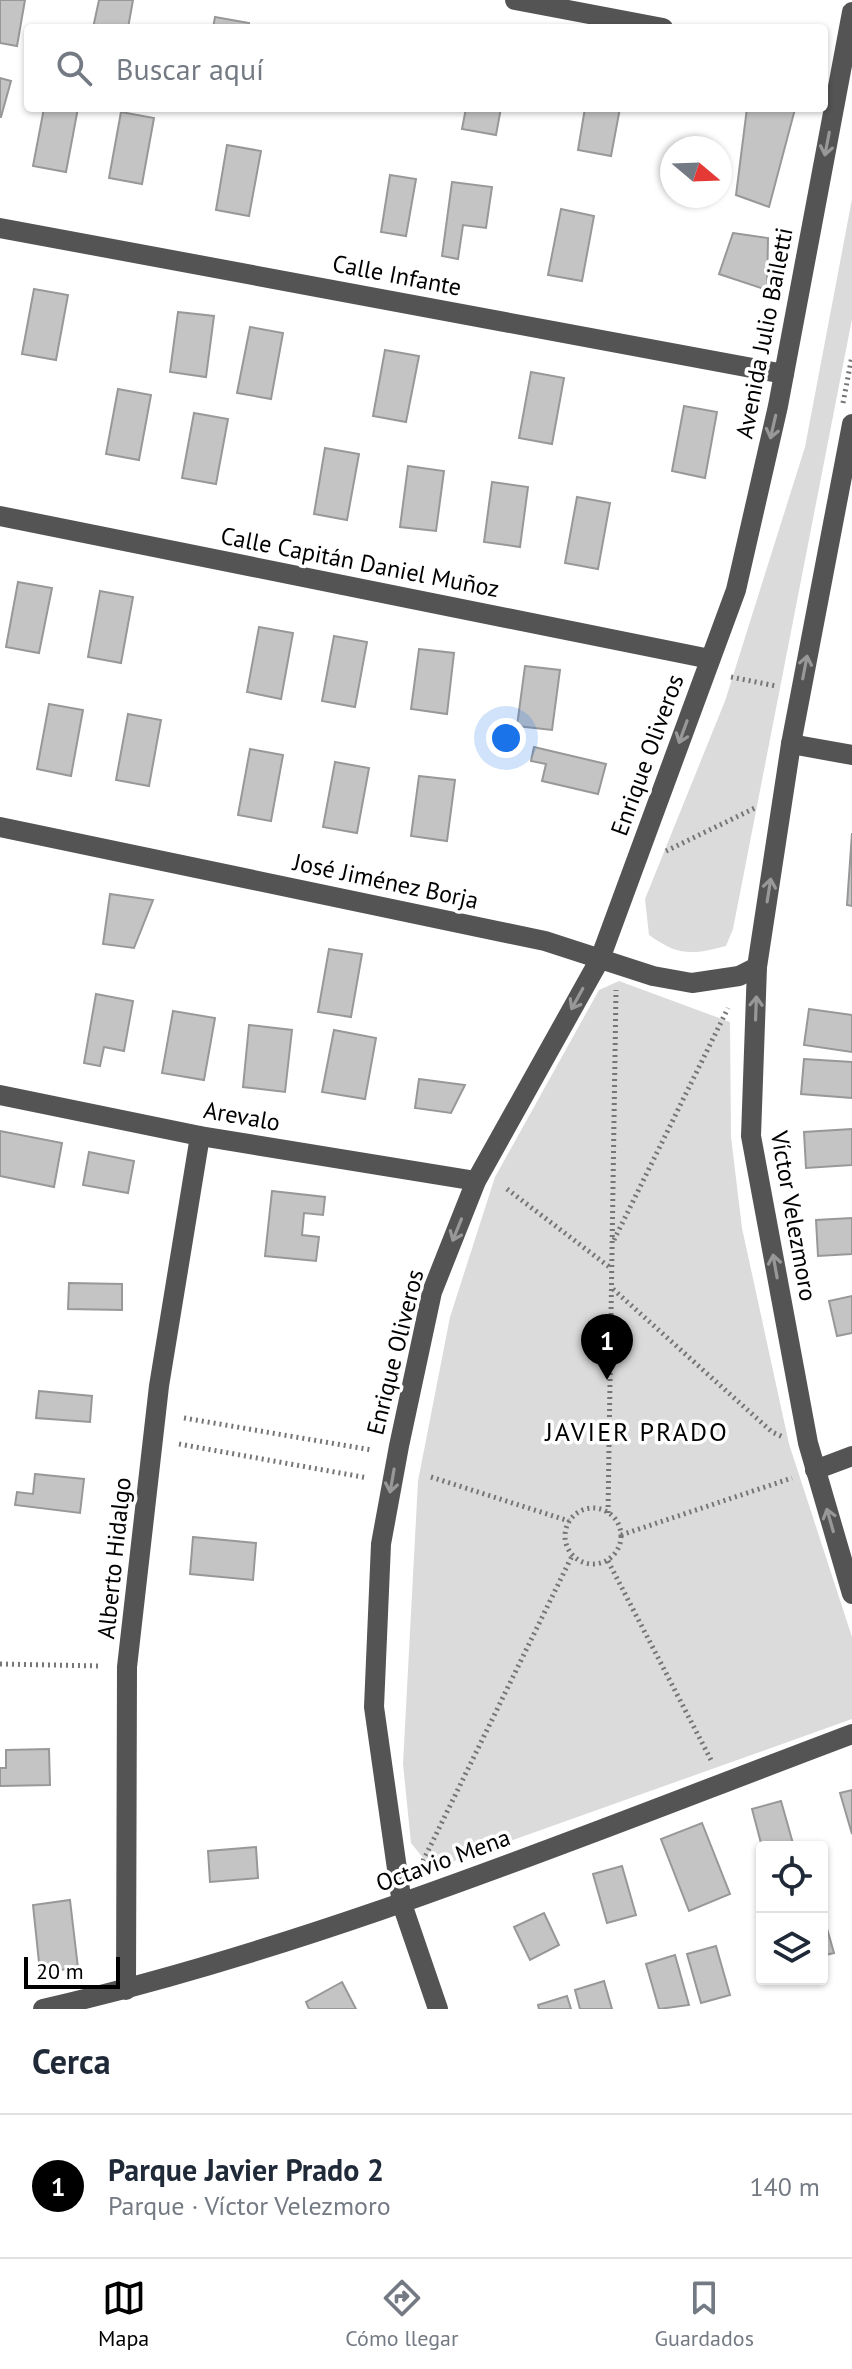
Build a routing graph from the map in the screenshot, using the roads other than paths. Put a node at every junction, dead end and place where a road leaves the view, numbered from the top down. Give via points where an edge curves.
1 (515, 0) edge
2 (852, 12) edge
3 (642, 24) edge
4 (839, 61) edge
5 (0, 228) edge
6 (784, 374) junction
7 (852, 424) edge
8 (0, 516) edge
9 (707, 665) junction
10 (791, 744) junction
11 (852, 755) edge
12 (0, 827) edge
13 (608, 962) junction
14 (748, 972) junction
15 (0, 1095) edge
16 (200, 1136) junction
17 (476, 1181) junction
18 (852, 1456) edge
19 (815, 1470) junction
20 (852, 1594) edge
21 (852, 1734) edge
22 (402, 1904) junction
23 (126, 1990) junction
24 (43, 2009) edge
25 (438, 2009) edge

1 - 3 street
2 - 4 street, Avenida Julio Bailetti
4 -> 6 street, Avenida Julio Bailetti
5 - 6 street, Calle Infante
6 -> 9 street, Avenida Julio Bailetti via 736,590
10 -> 7 street
8 - 9 street, Calle Capitán Daniel Muñoz
9 -> 13 street, Enrique Oliveros via 634,867
10 - 11 street
14 -> 10 street, Víctor Velezmoro
12 - 13 street, José Jiménez Borja via 545,941
13 - 14 street, José Jiménez Borja via 692,983
13 -> 17 street, Enrique Oliveros
19 -> 14 street, Víctor Velezmoro via 751,1136
15 - 16 street, Arevalo
16 - 17 street, Arevalo
16 - 23 street, Alberto Hidalgo via 159,1386 127,1667
17 -> 22 street, Enrique Oliveros via 432,1292 381,1544 374,1707
18 - 19 street
20 -> 19 street, Víctor Velezmoro
21 - 22 street, Octavio Mena
22 - 23 street, Octavio Mena
22 - 25 street, Enrique Oliveros
23 - 24 street, Octavio Mena

